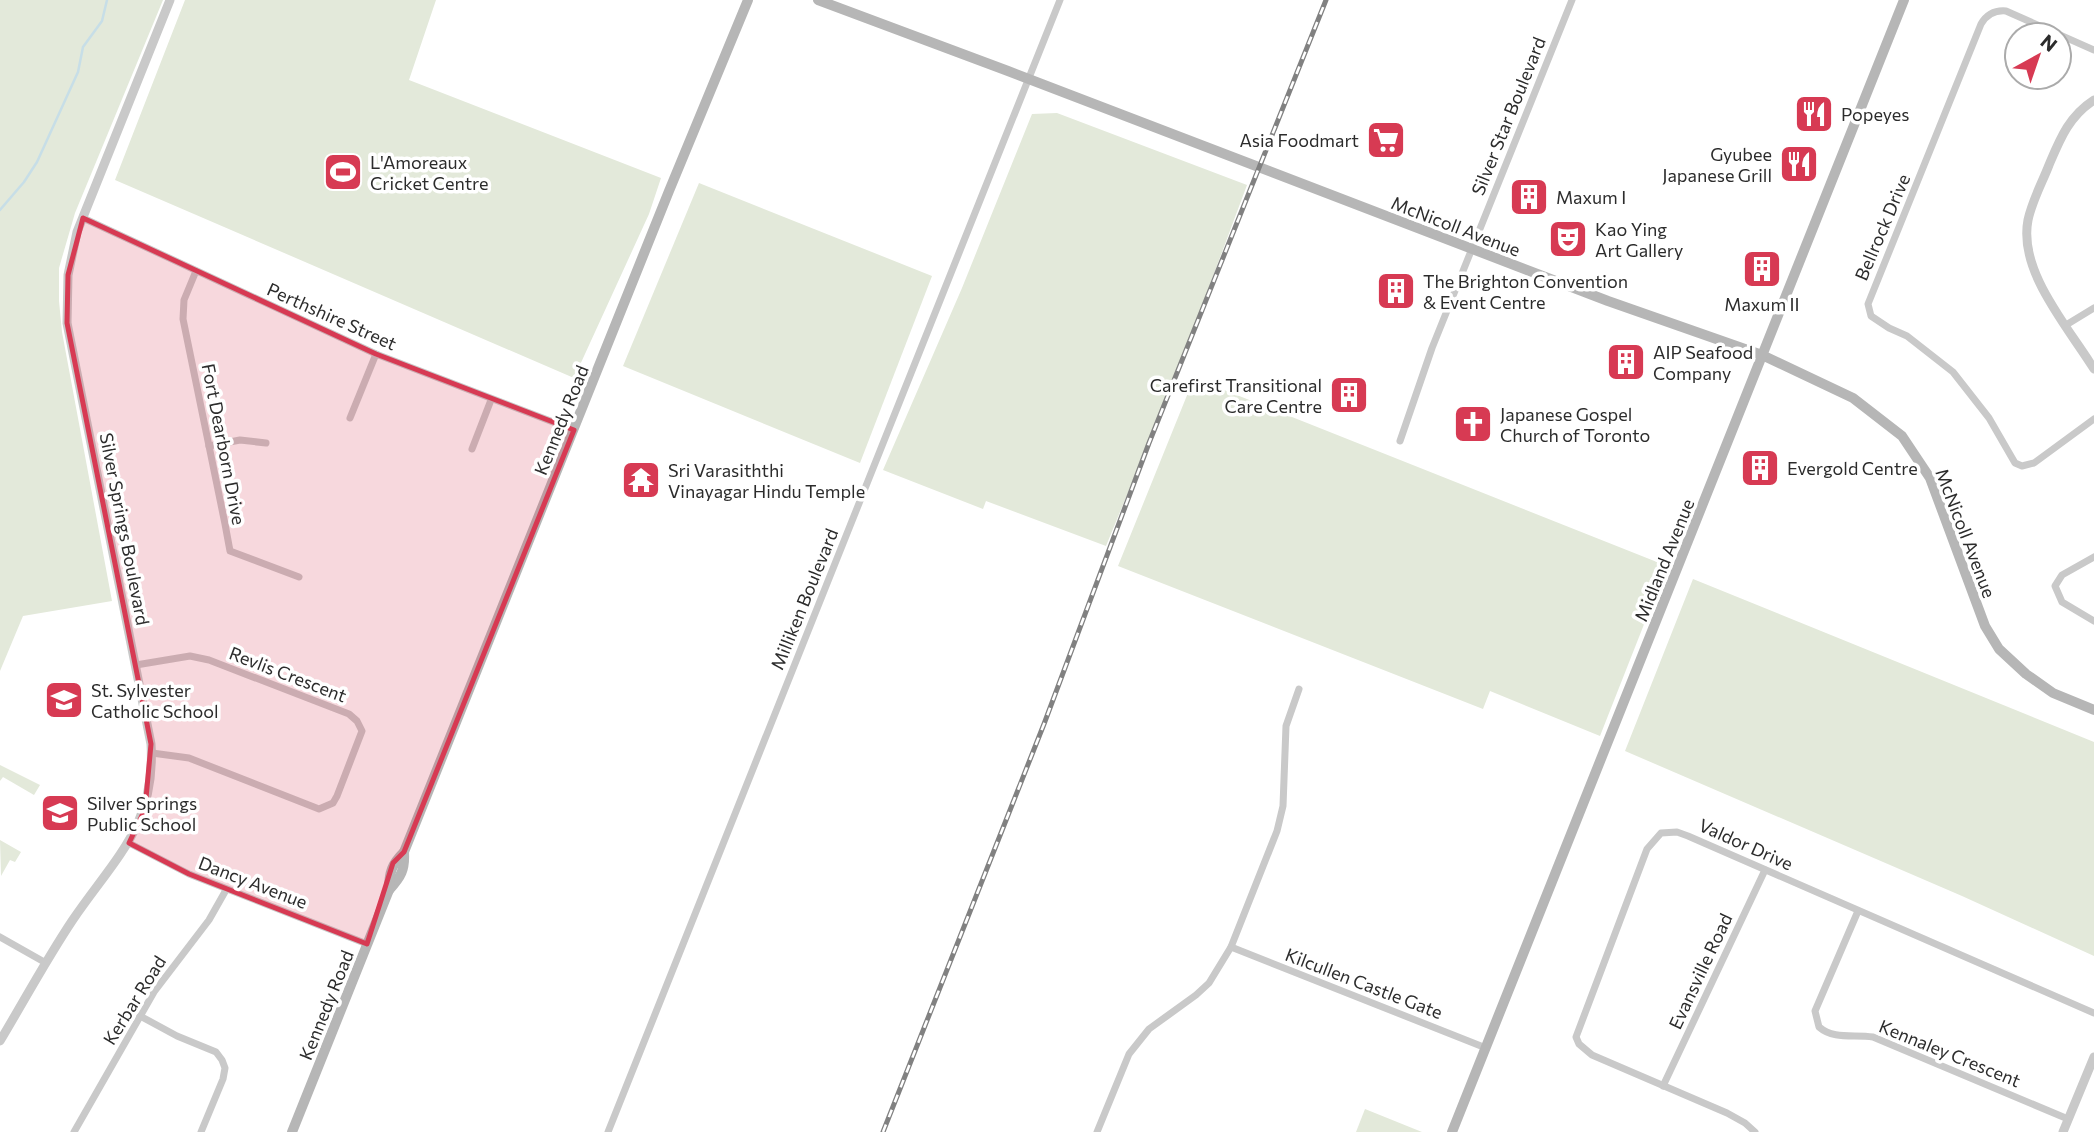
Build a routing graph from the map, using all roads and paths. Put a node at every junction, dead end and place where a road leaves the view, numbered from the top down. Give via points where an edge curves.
1 (170, 0) edge
2 (748, 0) edge
3 (818, 0) edge
4 (1060, 0) edge
5 (1572, 0) edge
6 (1904, 0) edge
7 (2094, 50) edge
8 (1028, 79) junction
9 (2094, 100) edge
10 (83, 218) junction
11 (1472, 249) junction
12 (196, 271) junction
13 (2094, 308) edge
14 (2066, 325) junction
15 (376, 354) junction
16 (1762, 355) junction
17 (2094, 369) edge
18 (491, 400) junction
19 (351, 418) dead end
20 (2094, 419) edge
21 (574, 430) junction
22 (1400, 441) dead end
23 (267, 443) dead end
24 (209, 446) junction
25 (472, 449) dead end
26 (2094, 556) edge
27 (299, 577) dead end
28 (2094, 621) edge
29 (136, 665) junction
30 (1299, 690) dead end
31 (2094, 710) edge
32 (152, 753) junction
33 (129, 843) junction
34 (1765, 870) junction
35 (226, 890) junction
36 (1857, 911) junction
37 (0, 937) edge
38 (367, 944) junction
39 (1231, 947) junction
40 (46, 963) junction
41 (2094, 1013) edge
42 (140, 1016) junction
43 (0, 1041) edge
44 (1486, 1048) junction
45 (2094, 1057) edge
46 (1663, 1086) junction
47 (2068, 1119) junction
48 (74, 1132) edge
49 (201, 1132) edge
50 (292, 1132) edge
51 (608, 1132) edge
52 (1097, 1132) edge
53 (1452, 1132) edge
54 (1755, 1132) edge
55 (2063, 1132) edge

1 - 10 street, Silver Springs Boulevard
2 - 21 main road, Kennedy Road
3 - 8 main road, McNicoll Avenue
4 - 8 street, Milliken Boulevard
5 - 11 street, Silver Star Boulevard
6 - 16 main road, Midland Avenue
7 - 20 street, Bellrock Drive via 2006,12 1986,16 1868,304 1871,316 1931,353 1961,382 2015,463 2034,463
8 - 11 main road, McNicoll Avenue
8 - 51 street, Milliken Boulevard
9 - 14 street via 2062,134 2027,229 2035,276
10 - 12 street, Perthshire Street
10 - 29 street, Silver Springs Boulevard via 68,275 68,323
11 - 16 main road, McNicoll Avenue
11 - 22 street, Silver Star Boulevard
12 - 15 street, Perthshire Street
12 - 24 street, Fort Dearborn Drive via 184,300 183,319
13 - 14 street
14 - 17 street
15 - 18 street, Perthshire Street
15 - 19 street
16 - 31 main road, McNicoll Avenue via 1853,398 1902,436 1930,478 1985,626 1999,649 2053,693
16 - 44 main road, Midland Avenue
18 - 21 street, Perthshire Street
18 - 25 street
21 - 38 main road, Kennedy Road via 404,852 393,863 389,890
23 - 24 street via 240,440
24 - 27 street, Fort Dearborn Drive via 230,551
26 - 28 street via 2062,575 2055,586 2062,603
29 - 32 street, Silver Springs Boulevard
29 - 32 street, Revlis Crescent via 190,656 209,660 349,714 362,731 337,796 319,809 189,758
30 - 39 street via 1286,726 1283,806 1277,831
32 - 33 street, Silver Springs Boulevard via 145,808
33 - 35 street, Dancy Avenue
33 - 40 street, Silver Springs Boulevard
34 - 36 street, Valdor Drive
34 - 46 street, Evansville Road
34 - 46 street, Valdor Drive via 1677,832 1657,835 1647,849 1576,1037 1592,1055
35 - 38 street, Dancy Avenue
35 - 42 street, Kerbar Road
36 - 41 street, Valdor Drive
36 - 47 street, Kennaley Crescent via 1815,1011 1819,1027 1834,1036 1874,1037
37 - 40 street
38 - 50 main road, Kennedy Road
39 - 44 street, Kilcullen Castle Gate
39 - 52 street via 1209,982 1150,1029 1129,1054
40 - 43 street, Silver Springs Boulevard
42 - 48 street, Kerbar Road
42 - 49 street via 216,1052 222,1060 223,1079
44 - 53 main road, Midland Avenue
45 - 47 street
46 - 54 street, Valdor Drive via 1737,1118
47 - 55 street

